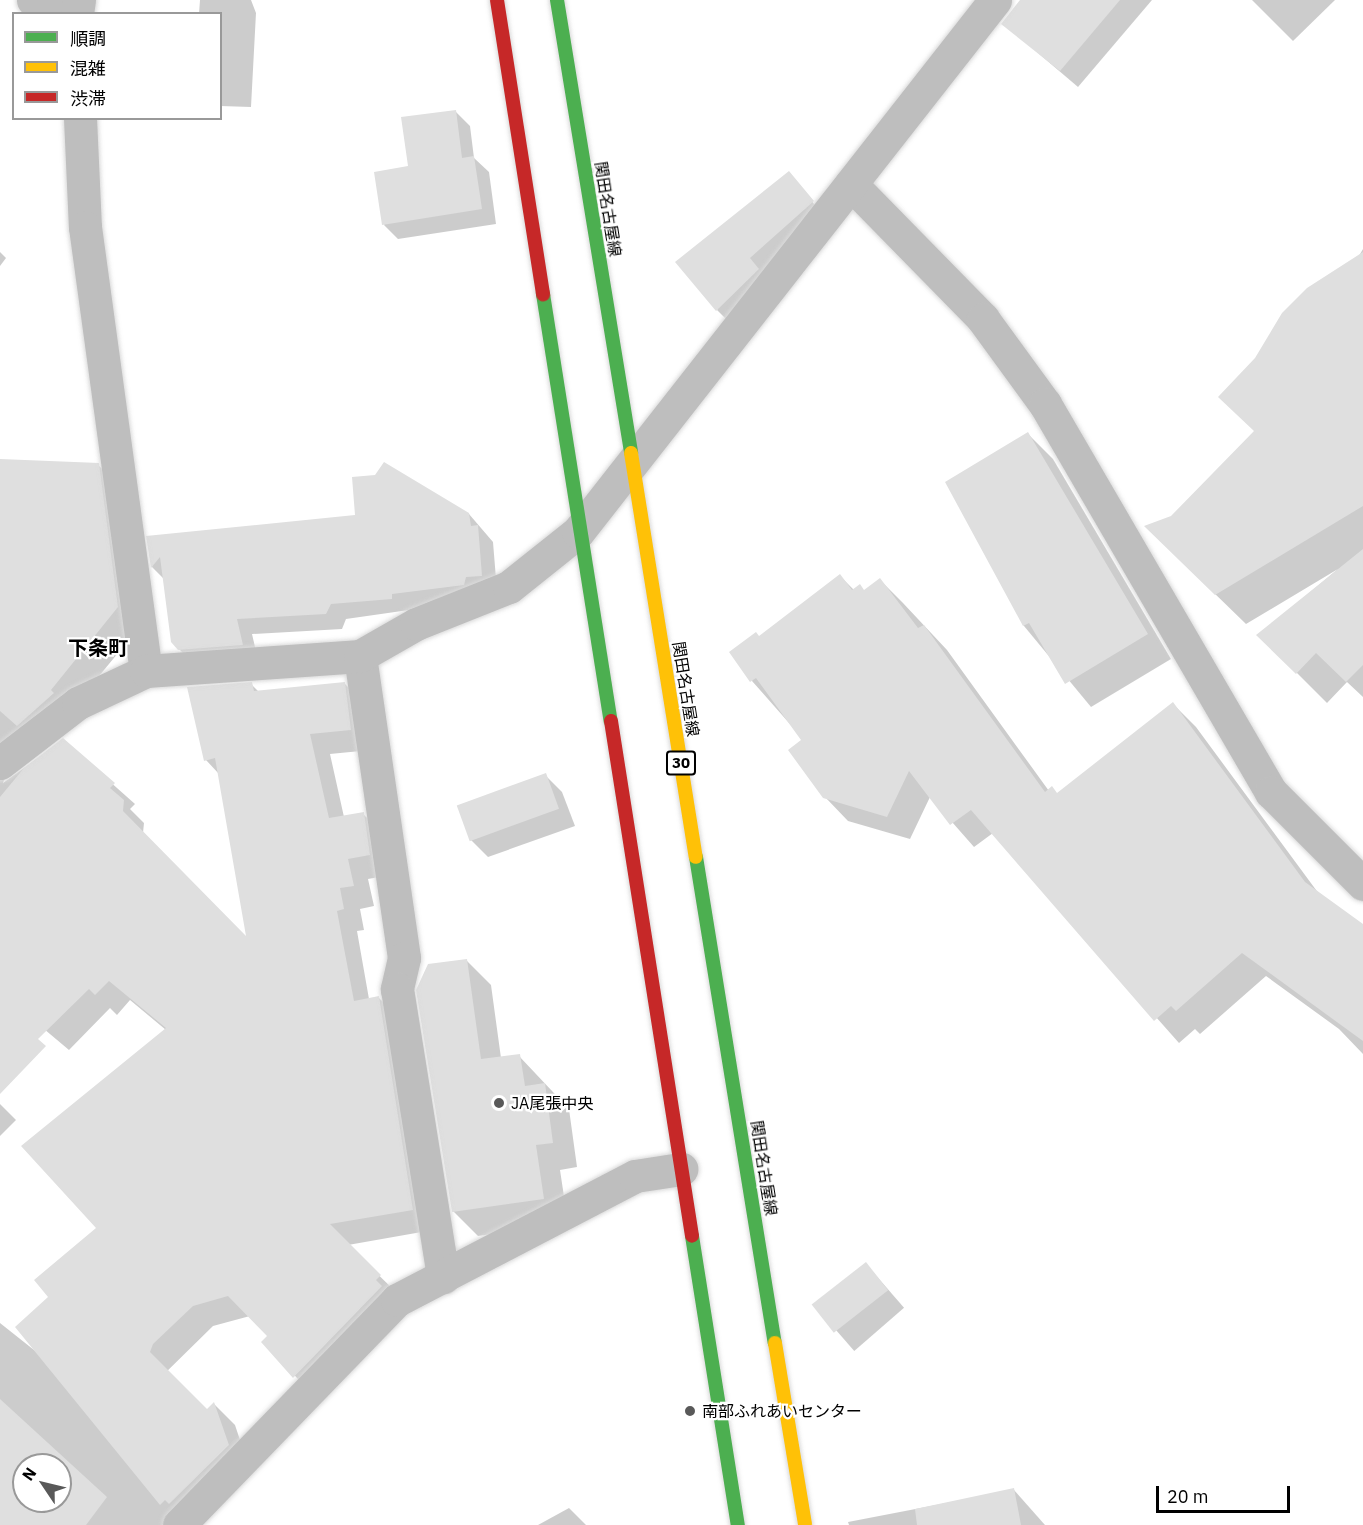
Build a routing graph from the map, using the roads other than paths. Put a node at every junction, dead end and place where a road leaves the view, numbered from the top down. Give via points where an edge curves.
1 (33, 0) edge
2 (498, 0) edge
3 (557, 0) edge
4 (995, 0) edge
5 (52, 12) edge
6 (80, 120) edge
7 (851, 184) junction
8 (632, 463) junction
9 (578, 532) junction
10 (360, 656) junction
11 (146, 671) junction
12 (0, 763) edge
13 (1363, 884) edge
14 (681, 1169) junction
15 (443, 1277) junction
16 (179, 1525) edge
17 (738, 1525) edge
18 (805, 1525) edge

1 - 5 street
2 - 9 main road
3 - 8 main road, 関田名古屋線 / 30
4 - 7 street
6 - 11 street via 85,227
7 - 8 street
7 - 13 street via 984,319 1045,404 1271,792
8 - 9 street
8 - 18 main road, 関田名古屋線 / 30
9 - 10 street via 509,587 416,624
9 - 14 main road
10 - 11 street
10 - 15 street via 404,958 396,989
11 - 12 street via 78,703
14 - 15 street via 634,1176
14 - 17 main road
15 - 16 street via 397,1300

